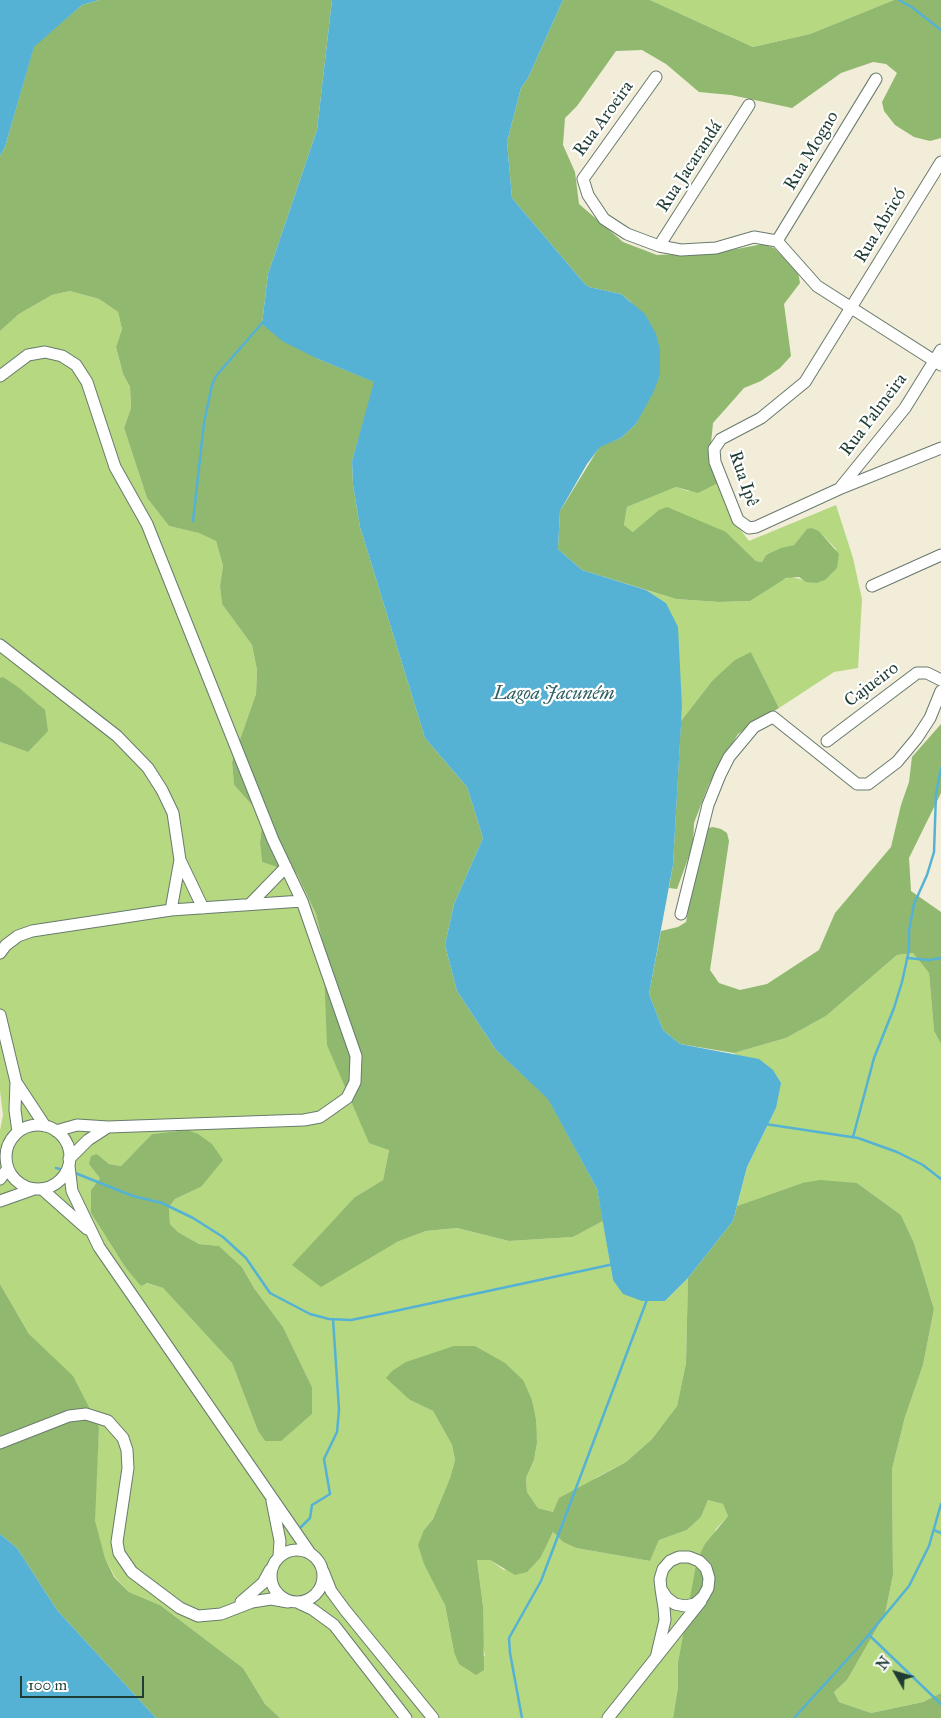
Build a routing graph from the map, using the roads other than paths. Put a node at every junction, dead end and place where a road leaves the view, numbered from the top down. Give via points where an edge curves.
1 (656, 77) dead end
2 (876, 79) dead end
3 (749, 106) dead end
4 (941, 162) edge
5 (777, 241) junction
6 (659, 246) junction
7 (852, 308) junction
8 (941, 350) edge
9 (938, 363) edge
10 (0, 376) edge
11 (941, 448) edge
12 (839, 489) junction
13 (941, 555) edge
14 (872, 586) dead end
15 (0, 645) edge
16 (941, 680) edge
17 (941, 692) edge
18 (937, 710) edge
19 (827, 741) dead end
20 (180, 860) junction
21 (286, 867) junction
22 (302, 901) junction
23 (250, 904) junction
24 (203, 908) junction
25 (171, 910) junction
26 (681, 914) dead end
27 (0, 953) edge
28 (0, 1015) edge
29 (16, 1082) junction
30 (45, 1126) junction
31 (108, 1127) junction
32 (56, 1130) junction
33 (18, 1132) junction
34 (69, 1162) junction
35 (8, 1168) junction
36 (0, 1179) edge
37 (39, 1189) junction
38 (0, 1201) edge
39 (91, 1232) junction
40 (0, 1444) edge
41 (272, 1496) junction
42 (310, 1553) junction
43 (276, 1561) junction
44 (323, 1571) junction
45 (661, 1589) junction
46 (704, 1597) junction
47 (293, 1603) junction
48 (234, 1608) junction
49 (656, 1658) junction
50 (406, 1718) edge
51 (433, 1718) edge
52 (608, 1718) edge

1 - 6 street, Rua Aroeira via 586,173 583,183 604,219 614,227
2 - 5 street, Rua Mogno
3 - 6 street, Rua Jacarandá
4 - 7 street, Rua Abricó
5 - 6 street via 754,237 716,248 680,250
5 - 7 street via 817,286
7 - 9 street
7 - 12 street, Rua Ipê via 805,382 761,418 720,439 714,450 715,462 738,520 749,528
8 - 9 street, Rua Palmeira
9 - 12 street, Rua Palmeira
10 - 21 street via 28,355 45,352 62,356 76,365 87,382 115,467 147,524
11 - 12 street
13 - 14 street
15 - 20 street via 117,736 148,768 173,813
16 - 19 street, Cajueiro via 927,673 917,674
17 - 18 street
18 - 26 street via 898,762 863,785 857,784 773,717 754,726 730,757 708,805
20 - 24 street
20 - 25 street
21 - 22 street
21 - 23 street
22 - 23 street
22 - 31 street via 356,1056 355,1082 347,1098 320,1117 304,1120
23 - 24 street
24 - 25 street
25 - 27 street via 32,931 18,936
28 - 29 street
29 - 30 street
29 - 33 street via 14,1110
30 - 32 street
30 - 33 street via 31,1126
31 - 32 street via 77,1125
31 - 34 street via 88,1140
32 - 34 street via 65,1140
33 - 35 street via 6,1154
34 - 37 street via 62,1178
34 - 39 street via 72,1191
35 - 36 street
35 - 37 street via 15,1180 25,1187
37 - 38 street
37 - 39 street
39 - 41 street
40 - 48 street via 69,1416 86,1414 108,1421 123,1438 127,1450 128,1468 117,1542 124,1563 188,1613 208,1616
41 - 42 street
41 - 43 street via 280,1541
42 - 43 street via 289,1551
42 - 44 street via 319,1561
43 - 47 street via 270,1576 272,1587 278,1596
43 - 48 street via 263,1583
44 - 47 street via 318,1593 309,1600
44 - 51 street via 331,1591 345,1610
45 - 46 street via 667,1598 680,1605 695,1604
45 - 46 street via 663,1569 670,1561 689,1557 706,1568 709,1578
45 - 49 street via 665,1620
46 - 49 street
47 - 48 street via 271,1599
47 - 50 street via 318,1612 334,1626
49 - 52 street

